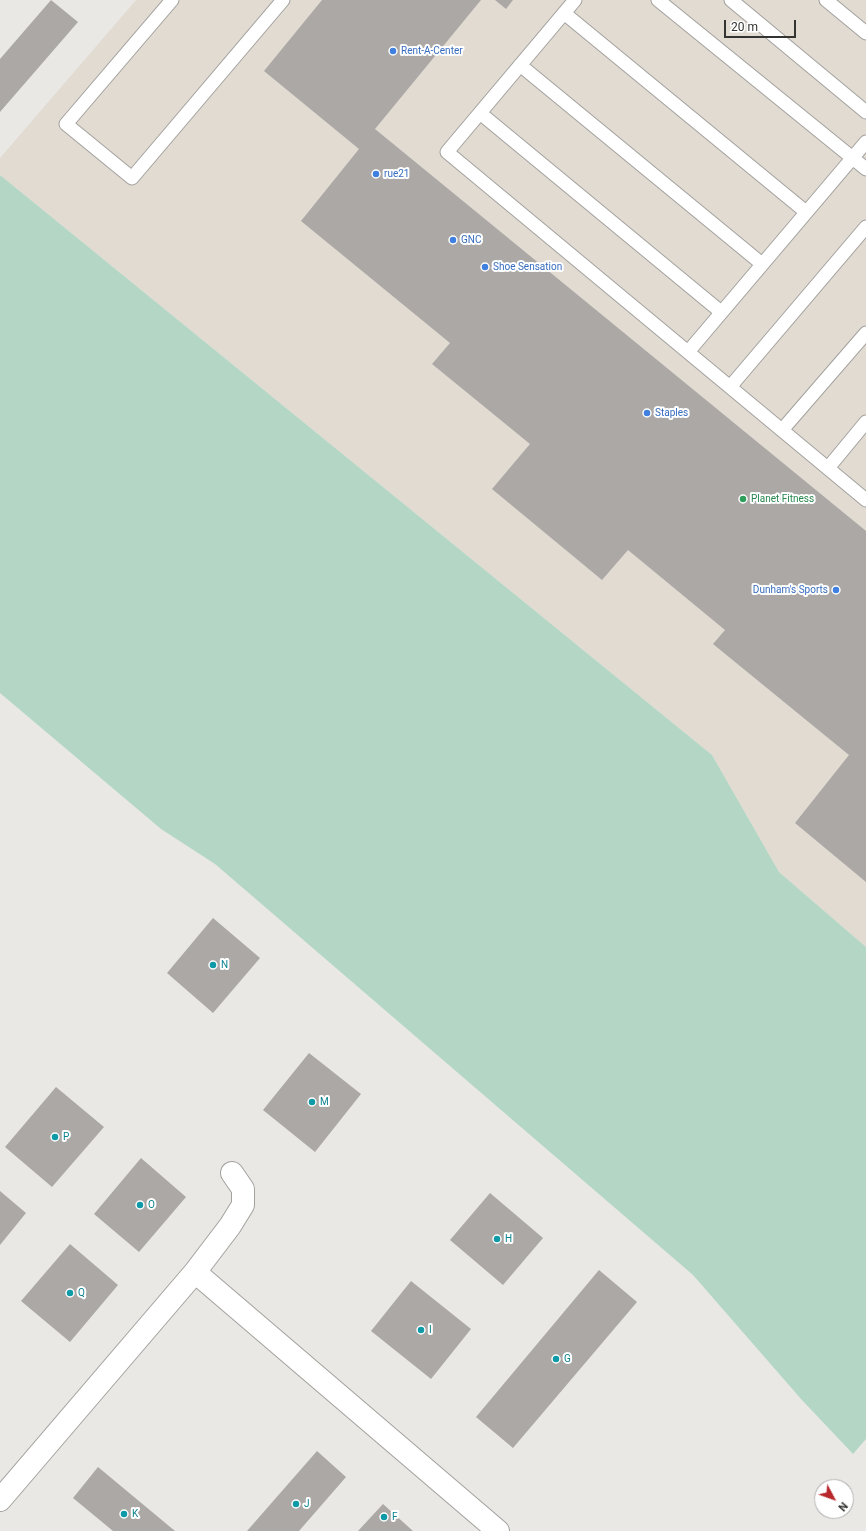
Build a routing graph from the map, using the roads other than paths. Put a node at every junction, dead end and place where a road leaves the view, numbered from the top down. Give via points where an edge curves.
1 (172, 0) edge
2 (283, 0) edge
3 (575, 0) edge
4 (658, 0) edge
5 (731, 0) edge
6 (826, 0) edge
7 (564, 13) junction
8 (866, 33) edge
9 (520, 65) junction
10 (866, 112) edge
11 (480, 113) junction
12 (866, 142) edge
13 (852, 159) junction
14 (866, 169) edge
15 (806, 212) junction
16 (866, 227) edge
17 (762, 264) junction
18 (721, 312) junction
19 (866, 333) edge
20 (688, 352) junction
21 (730, 387) junction
22 (866, 422) edge
23 (782, 430) junction
24 (828, 468) junction
25 (866, 500) edge
26 (232, 1173) dead end
27 (195, 1272) junction
28 (0, 1500) edge
29 (498, 1531) edge

1 - 2 lane via 66,124 132,178
3 - 7 lane
4 - 13 lane
5 - 10 lane
6 - 8 lane
7 - 9 lane
7 - 15 lane
9 - 11 lane
9 - 17 lane
11 - 18 lane
11 - 20 lane via 447,152
12 - 13 lane
13 - 14 lane
13 - 15 lane
15 - 17 lane
16 - 21 lane
17 - 18 lane
18 - 20 lane
19 - 23 lane
20 - 21 lane
21 - 23 lane
22 - 24 lane
23 - 24 lane
24 - 25 lane
26 - 27 street via 243,1189 243,1205
27 - 28 street
27 - 29 street

